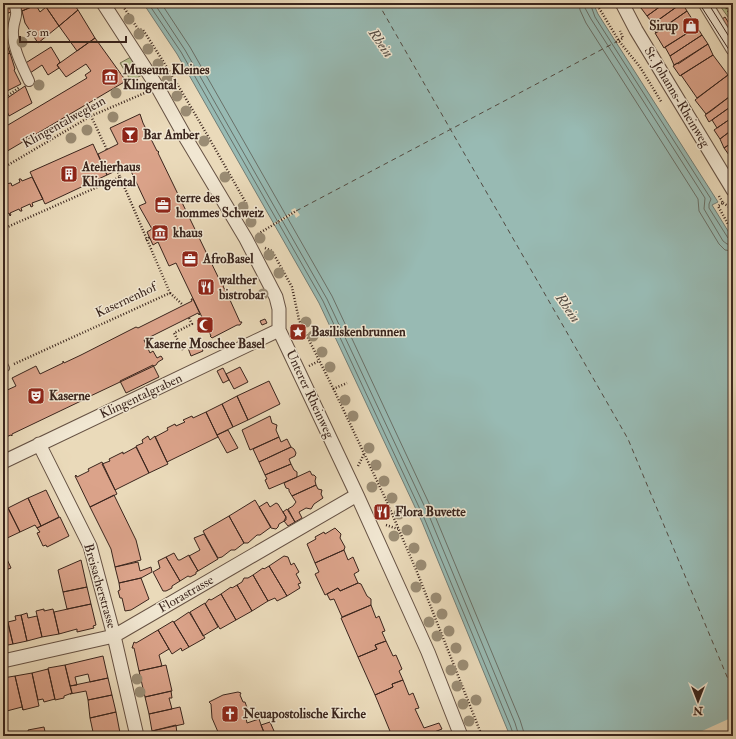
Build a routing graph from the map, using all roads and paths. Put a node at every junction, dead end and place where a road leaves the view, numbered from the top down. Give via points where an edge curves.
1 (14, 3) edge
2 (103, 3) edge
3 (122, 3) edge
4 (596, 3) edge
5 (622, 3) edge
6 (705, 3) edge
7 (723, 3) edge
8 (733, 18) edge
9 (621, 35) dead end
10 (618, 41) junction
11 (733, 49) edge
12 (29, 81) joint
13 (158, 88) junction
14 (3, 99) edge
15 (666, 108) dead end
16 (91, 116) junction
17 (107, 150) dead end
18 (4, 167) edge
19 (117, 170) dead end
20 (120, 177) junction
21 (733, 190) edge
22 (719, 196) dead end
23 (723, 203) junction
24 (733, 209) edge
25 (296, 211) dead end
26 (245, 217) dead end
27 (3, 229) edge
28 (733, 233) edge
29 (254, 235) dead end
30 (150, 237) dead end
31 (146, 240) junction
32 (260, 246) dead end
33 (170, 293) junction
34 (183, 305) dead end
35 (189, 318) dead end
36 (280, 330) junction
37 (183, 350) dead end
38 (4, 365) edge
39 (347, 384) dead end
40 (333, 389) junction
41 (39, 444) junction
42 (3, 462) edge
43 (357, 495) junction
44 (114, 636) junction
45 (3, 661) edge
46 (137, 736) edge
47 (461, 736) edge
48 (482, 736) edge

1 - 12 street via 17,12 13,31 18,59
2 - 13 street, Unterer Rheinweg
3 - 26 path via 162,60 239,190 246,203
4 - 10 path
5 - 21 street, St. Johanns-Rheinweg
6 - 11 street
7 - 8 path
9 - 10 path via 623,38
10 - 15 path via 640,67
12 - 14 path
13 - 16 path, Klingentalweglein
13 - 36 street, Unterer Rheinweg via 246,239 272,290 279,309
16 - 17 path
16 - 18 path, Klingentalweglein
19 - 20 path, Kasernenhof
20 - 27 path
20 - 31 path, Kasernenhof
22 - 23 path
23 - 24 path
23 - 28 path via 718,206
25 - 29 path
30 - 31 path
31 - 33 path, Kasernenhof
32 - 40 path via 272,251 292,287 299,320
33 - 34 path
33 - 38 path, Kasernenhof
35 - 37 path via 192,324 174,333
36 - 41 street, Klingentalgraben
36 - 43 street, Unterer Rheinweg
39 - 40 path
40 - 48 path via 408,550
41 - 42 street, Klingentalgraben
41 - 44 street, Breisacherstrasse via 90,546
43 - 44 street, Florastrasse
43 - 47 street, Unterer Rheinweg via 428,652
44 - 45 street, Florastrasse
44 - 46 street, Breisacherstrasse

